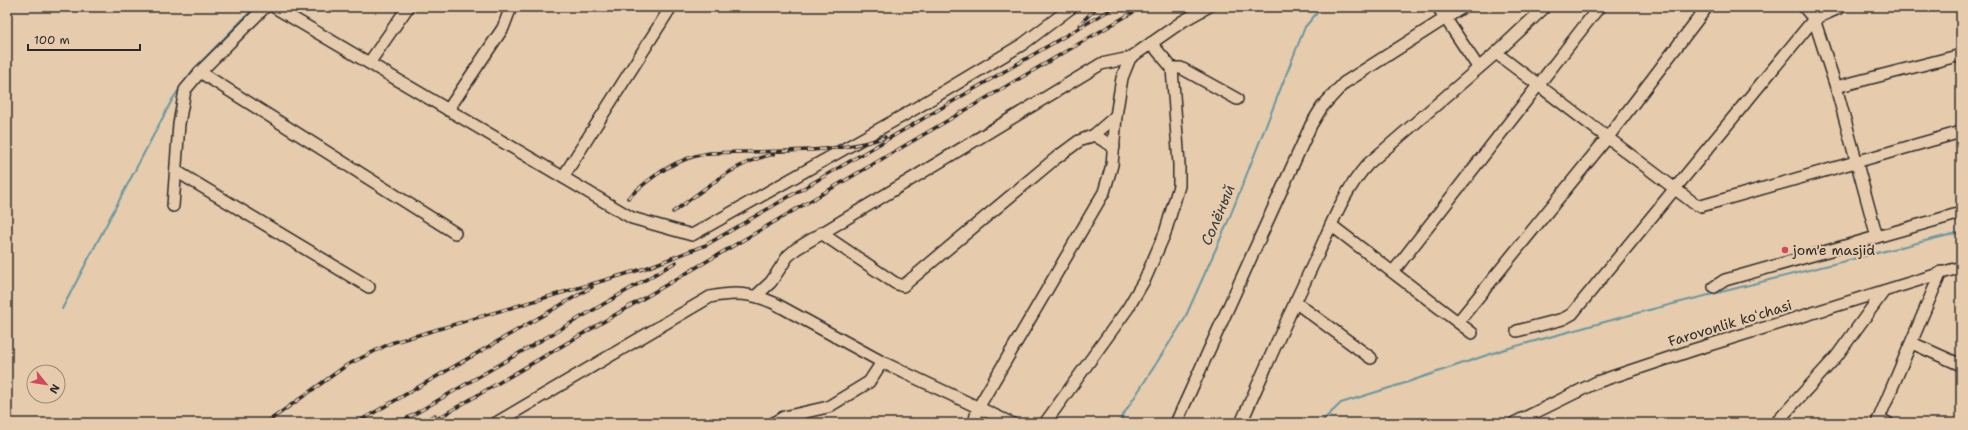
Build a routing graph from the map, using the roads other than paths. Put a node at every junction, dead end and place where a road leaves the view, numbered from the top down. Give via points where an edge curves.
1 (265, 7) edge
2 (274, 7) edge
3 (408, 7) edge
4 (511, 7) edge
5 (671, 7) edge
6 (1072, 7) edge
7 (1208, 7) edge
8 (1438, 7) edge
9 (1463, 7) edge
10 (1545, 7) edge
11 (1599, 7) edge
12 (1707, 7) edge
13 (1804, 7) edge
14 (1841, 7) edge
15 (1445, 18) junction
16 (1814, 19) junction
17 (1151, 43) junction
18 (1496, 52) junction
19 (1961, 55) edge
20 (1130, 58) junction
21 (369, 63) junction
22 (1478, 67) junction
23 (1172, 68) junction
24 (200, 72) junction
25 (1539, 85) junction
26 (1836, 87) junction
27 (1237, 99) dead end
28 (448, 110) junction
29 (1116, 116) junction
30 (1961, 132) edge
31 (1094, 135) junction
32 (1608, 137) junction
33 (1114, 147) junction
34 (1856, 163) junction
35 (176, 171) junction
36 (563, 177) junction
37 (1675, 189) junction
38 (173, 206) dead end
39 (1961, 213) edge
40 (1331, 225) junction
41 (455, 233) dead end
42 (821, 233) junction
43 (1877, 237) junction
44 (1961, 267) edge
45 (1393, 272) junction
46 (1941, 272) junction
47 (369, 287) dead end
48 (1714, 287) dead end
49 (1884, 291) junction
50 (756, 295) junction
51 (1295, 302) junction
52 (1458, 322) junction
53 (1518, 331) dead end
54 (1472, 333) dead end
55 (1912, 342) junction
56 (1371, 358) dead end
57 (882, 362) junction
58 (1961, 365) edge
59 (978, 408) junction
60 (1882, 422) edge
61 (496, 423) edge
62 (773, 423) edge
63 (974, 423) edge
64 (1011, 423) edge
65 (1045, 423) edge
66 (1176, 423) edge
67 (1241, 423) edge
68 (1514, 423) edge
69 (1776, 423) edge

1 - 24 street
2 - 21 street
3 - 21 street
4 - 28 street via 503,28
5 - 36 street
6 - 36 street via 1023,44 906,114 692,235 632,218
7 - 17 street via 1182,21
8 - 15 street
9 - 15 street
10 - 18 street
11 - 25 street
12 - 32 street
13 - 16 street
14 - 16 street
15 - 22 street
15 - 66 street via 1344,83 1322,107 1311,125
16 - 26 street
16 - 37 street
17 - 20 street
17 - 23 street
18 - 22 street
18 - 25 street
19 - 26 street
20 - 29 street via 1122,78
20 - 42 street via 1101,64
21 - 28 street
22 - 40 street via 1368,164 1357,176
23 - 27 street via 1181,68
23 - 65 street via 1179,186 1165,233 1145,279 1128,308
24 - 35 street via 185,90 179,124
24 - 41 street
25 - 32 street
25 - 45 street
26 - 34 street
28 - 36 street
29 - 31 street
29 - 33 street
30 - 34 street
31 - 33 street
31 - 42 street via 1079,141 1056,158 903,286
32 - 37 street
32 - 52 street
33 - 59 street via 1104,192
34 - 37 street via 1708,205 1695,204
34 - 43 street
35 - 38 street
35 - 47 street
37 - 53 street via 1572,314 1563,319
39 - 43 street
40 - 45 street
40 - 51 street
42 - 50 street via 788,256 772,282
43 - 48 street via 1725,280
44 - 46 street, Farovonlik koʻchasi
45 - 52 street
46 - 49 street, Farovonlik koʻchasi
46 - 55 street
49 - 68 street, Farovonlik koʻchasi via 1597,382
49 - 69 street via 1836,356
50 - 57 street
50 - 61 street via 730,293 710,297
51 - 56 street
51 - 67 street
52 - 54 street
55 - 58 street
55 - 60 street
57 - 59 street
57 - 62 street via 869,382 828,406 784,417
59 - 63 street
59 - 64 street

